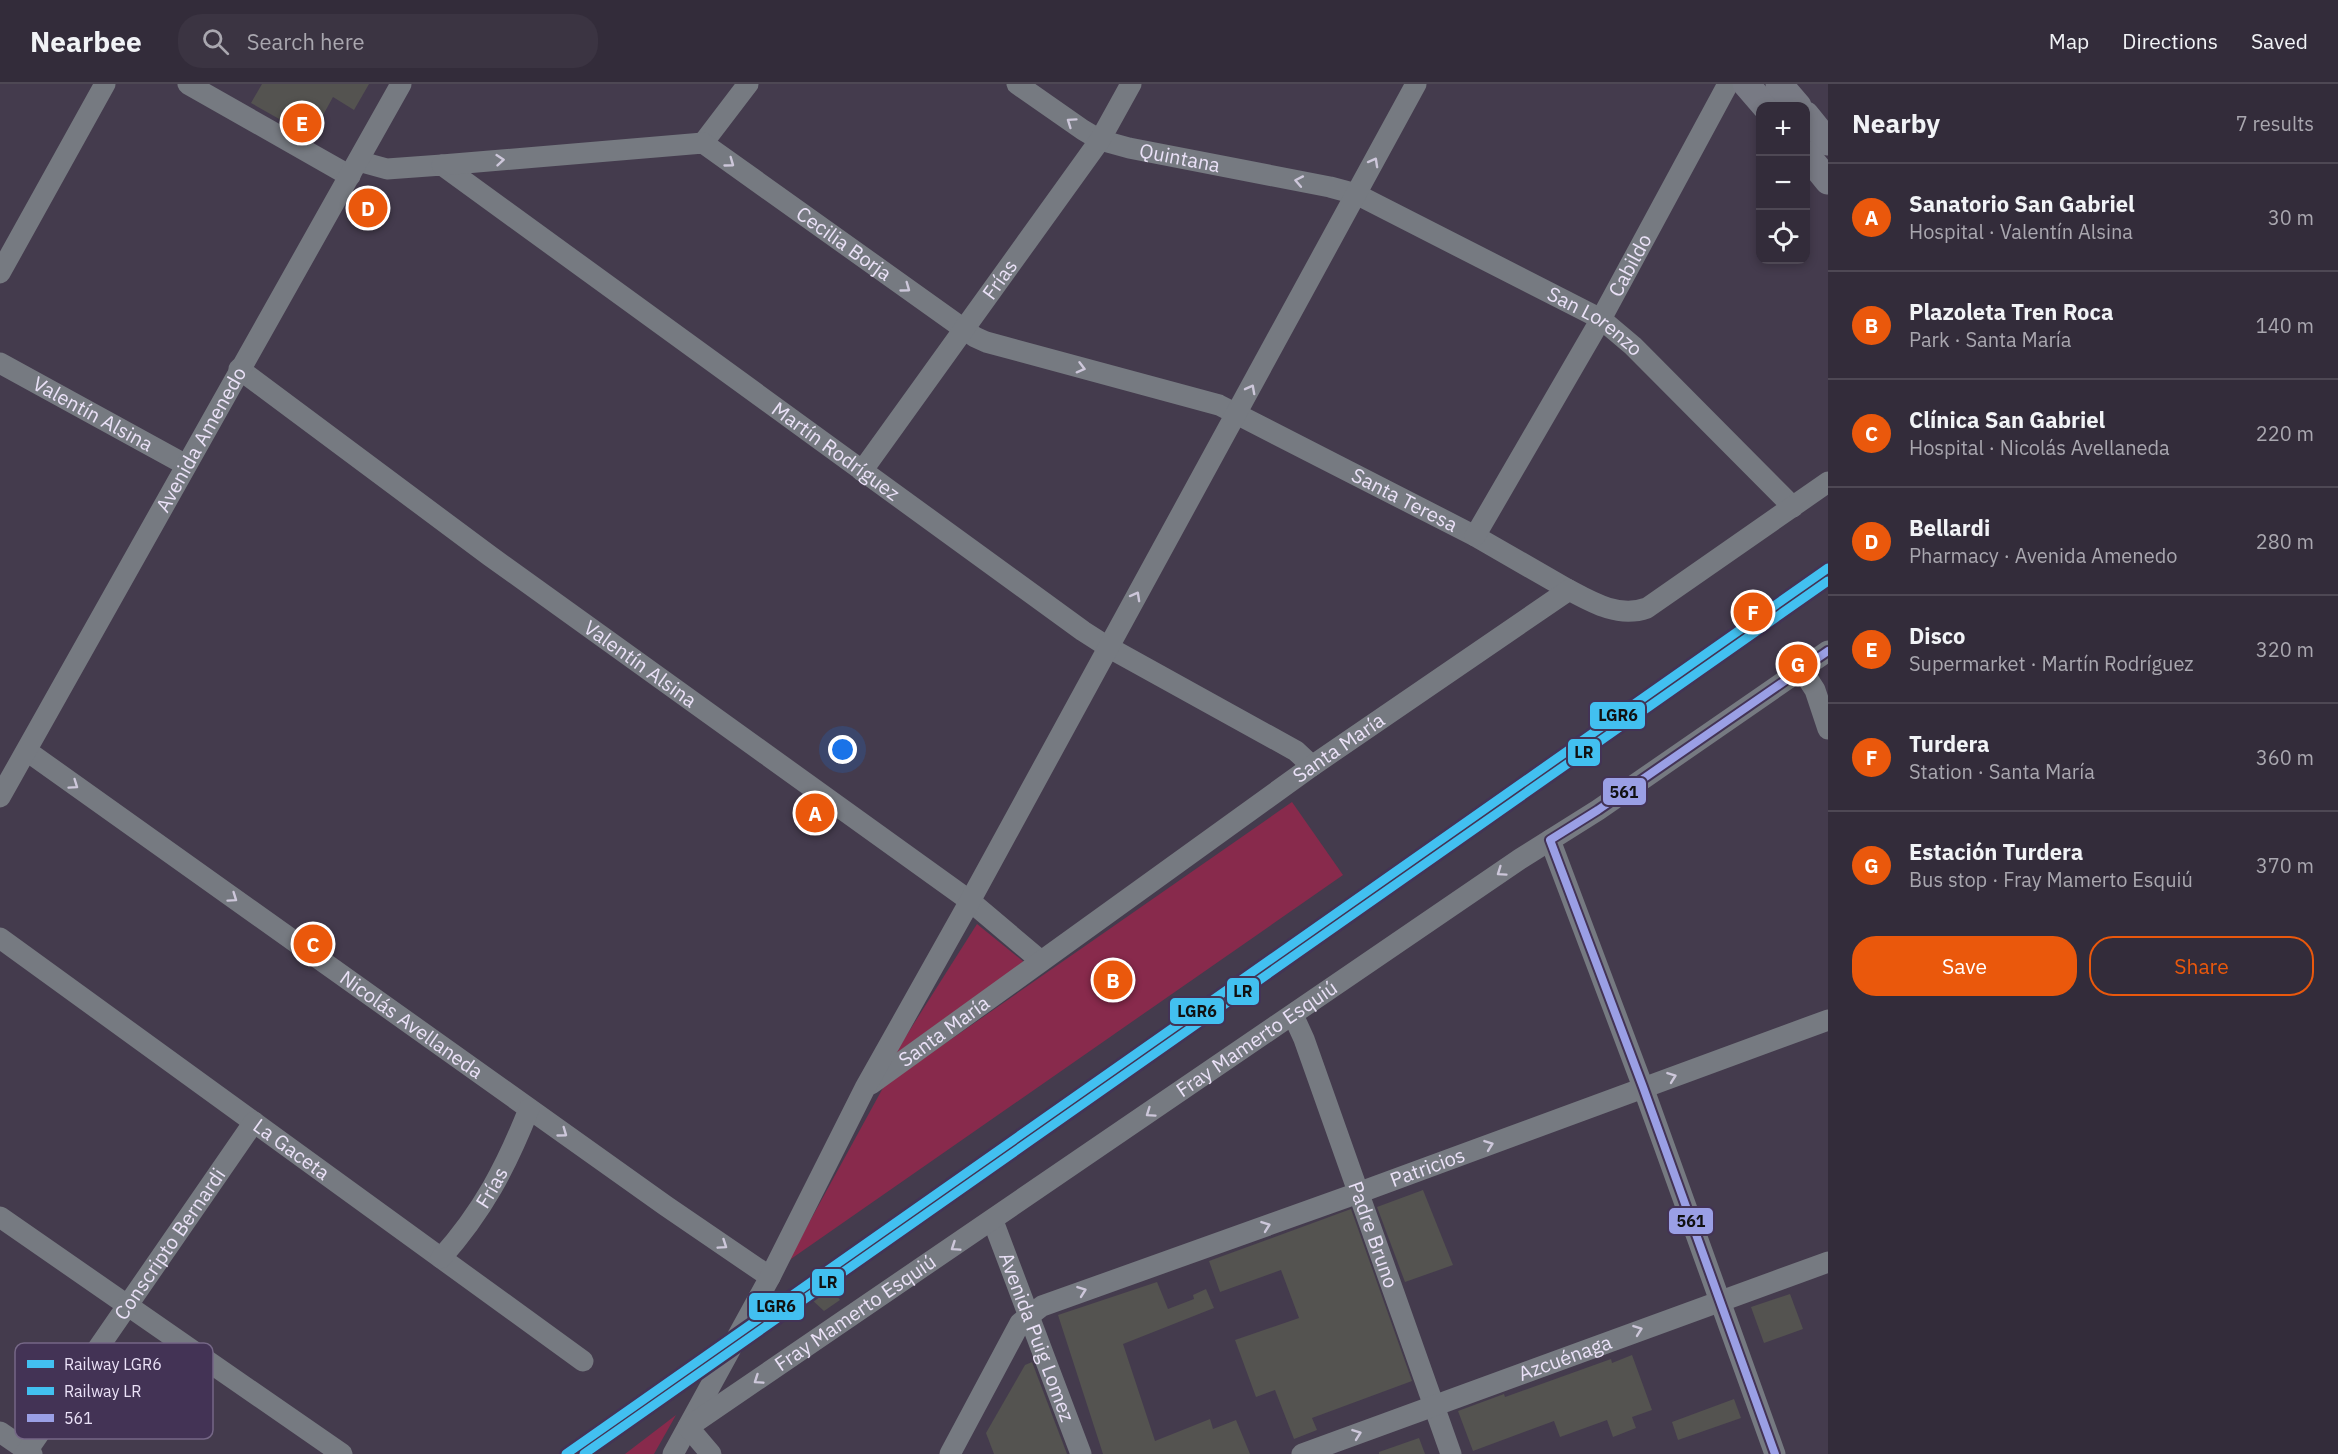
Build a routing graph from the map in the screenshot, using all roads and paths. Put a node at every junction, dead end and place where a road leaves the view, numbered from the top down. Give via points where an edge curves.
1 (105, 84) edge
2 (188, 84) edge
3 (401, 84) edge
4 (748, 84) edge
5 (1017, 84) edge
6 (1131, 84) edge
7 (1416, 84) edge
8 (1728, 84) edge
9 (1746, 84) edge
10 (1779, 84) edge
11 (1762, 102) edge
12 (1795, 102) edge
13 (1810, 120) edge
14 (1100, 140) junction
15 (1828, 142) edge
16 (703, 143) junction
17 (1808, 156) edge
18 (442, 165) junction
19 (354, 169) junction
20 (1828, 181) edge
21 (1356, 194) junction
22 (0, 273) edge
23 (1601, 319) junction
24 (965, 331) junction
25 (0, 363) edge
26 (239, 369) junction
27 (1238, 413) junction
28 (186, 465) junction
29 (862, 471) junction
30 (1828, 482) edge
31 (1792, 507) junction
32 (1475, 536) junction
33 (1569, 590) junction
34 (1108, 647) junction
35 (1828, 651) edge
36 (1802, 670) junction
37 (1828, 729) edge
38 (27, 751) junction
39 (1312, 766) junction
40 (0, 797) edge
41 (1550, 840) junction
42 (970, 901) junction
43 (0, 938) edge
44 (1041, 961) junction
45 (1293, 1015) junction
46 (1828, 1020) edge
47 (1643, 1087) junction
48 (865, 1088) junction
49 (529, 1109) junction
50 (254, 1122) junction
51 (1358, 1193) junction
52 (0, 1217) edge
53 (993, 1221) junction
54 (441, 1258) junction
55 (1828, 1262) edge
56 (770, 1277) junction
57 (1719, 1300) junction
58 (129, 1304) junction
59 (1029, 1314) junction
60 (103, 1343) edge
61 (184, 1343) edge
62 (583, 1361) dead end
63 (213, 1363) edge
64 (1434, 1404) junction
65 (688, 1427) junction
66 (0, 1432) edge
67 (37, 1439) edge
68 (28, 1453) edge
69 (342, 1454) edge
70 (673, 1454) edge
71 (711, 1454) edge
72 (950, 1454) edge
73 (1081, 1454) edge
74 (1302, 1454) edge
75 (1451, 1454) edge
76 (1775, 1454) edge

1 - 22 street
2 - 19 street
3 - 19 street, Avenida Amenedo
4 - 16 street
14 -> 5 street, Quintana
6 - 14 street, Frías
21 -> 7 street
8 - 23 street, Cabildo
9 - 11 main road
10 - 12 main road
13 - 15 main road
21 -> 14 street, Quintana
14 - 24 street, Frías
18 -> 16 street
16 -> 24 street, Cecilia Borja
17 - 20 main road
18 - 19 street
18 - 29 street, Martín Rodríguez
19 - 26 street, Avenida Amenedo
21 - 23 street, San Lorenzo
27 -> 21 street
23 - 31 street, San Lorenzo via 1633,346
23 - 32 street, Cabildo
24 -> 27 street, Cecilia Borja via 986,342
24 - 29 street, Frías
25 - 28 street, Valentín Alsina
26 - 28 street, Avenida Amenedo
26 - 42 street, Valentín Alsina via 480,549
27 - 32 street, Santa Teresa
34 -> 27 street
28 - 38 street, Avenida Amenedo
29 - 34 street, Martín Rodríguez
30 - 31 street
31 - 33 street via 1637,612 1613,610
32 - 33 street, Santa Teresa
33 - 39 street, Santa María
34 - 39 street, Martín Rodríguez via 1296,752
34 - 42 street
35 - 36 street, Fray Mamerto Esquiú
36 - 37 street via 1815,690
36 - 41 street, Fray Mamerto Esquiú
38 - 40 street, Avenida Amenedo
38 -> 49 street, Nicolás Avellaneda
39 - 44 street, Santa María
41 -> 45 street, Fray Mamerto Esquiú
41 - 47 street
42 - 44 street, Valentín Alsina
42 - 48 street
43 - 50 street, La Gaceta
44 - 48 street, Santa María
45 - 51 street, Padre Bruno
45 -> 53 street, Fray Mamerto Esquiú
47 -> 46 street, Patricios
51 -> 47 street, Patricios
47 - 57 street
48 - 56 street
49 - 54 street, Frías via 483,1206
49 -> 56 street, Nicolás Avellaneda
50 - 54 street, La Gaceta
50 - 58 street, Conscripto Bernardi
59 -> 51 street, Patricios via 1042,1306
51 - 64 street, Padre Bruno
52 - 58 street
53 - 59 street, Avenida Puig Lomez
53 -> 65 street, Fray Mamerto Esquiú
54 - 62 street, La Gaceta
55 - 57 street, Azcuénaga
56 - 65 street
64 -> 57 street, Azcuénaga
57 - 76 street
58 - 60 street, Conscripto Bernardi
58 - 61 street
59 - 72 street via 1020,1323
59 - 73 street, Avenida Puig Lomez
63 - 69 street
74 -> 64 street, Azcuénaga
64 - 75 street, Padre Bruno
65 - 70 street
65 - 71 street
66 - 68 street
67 - 68 street, Conscripto Bernardi

